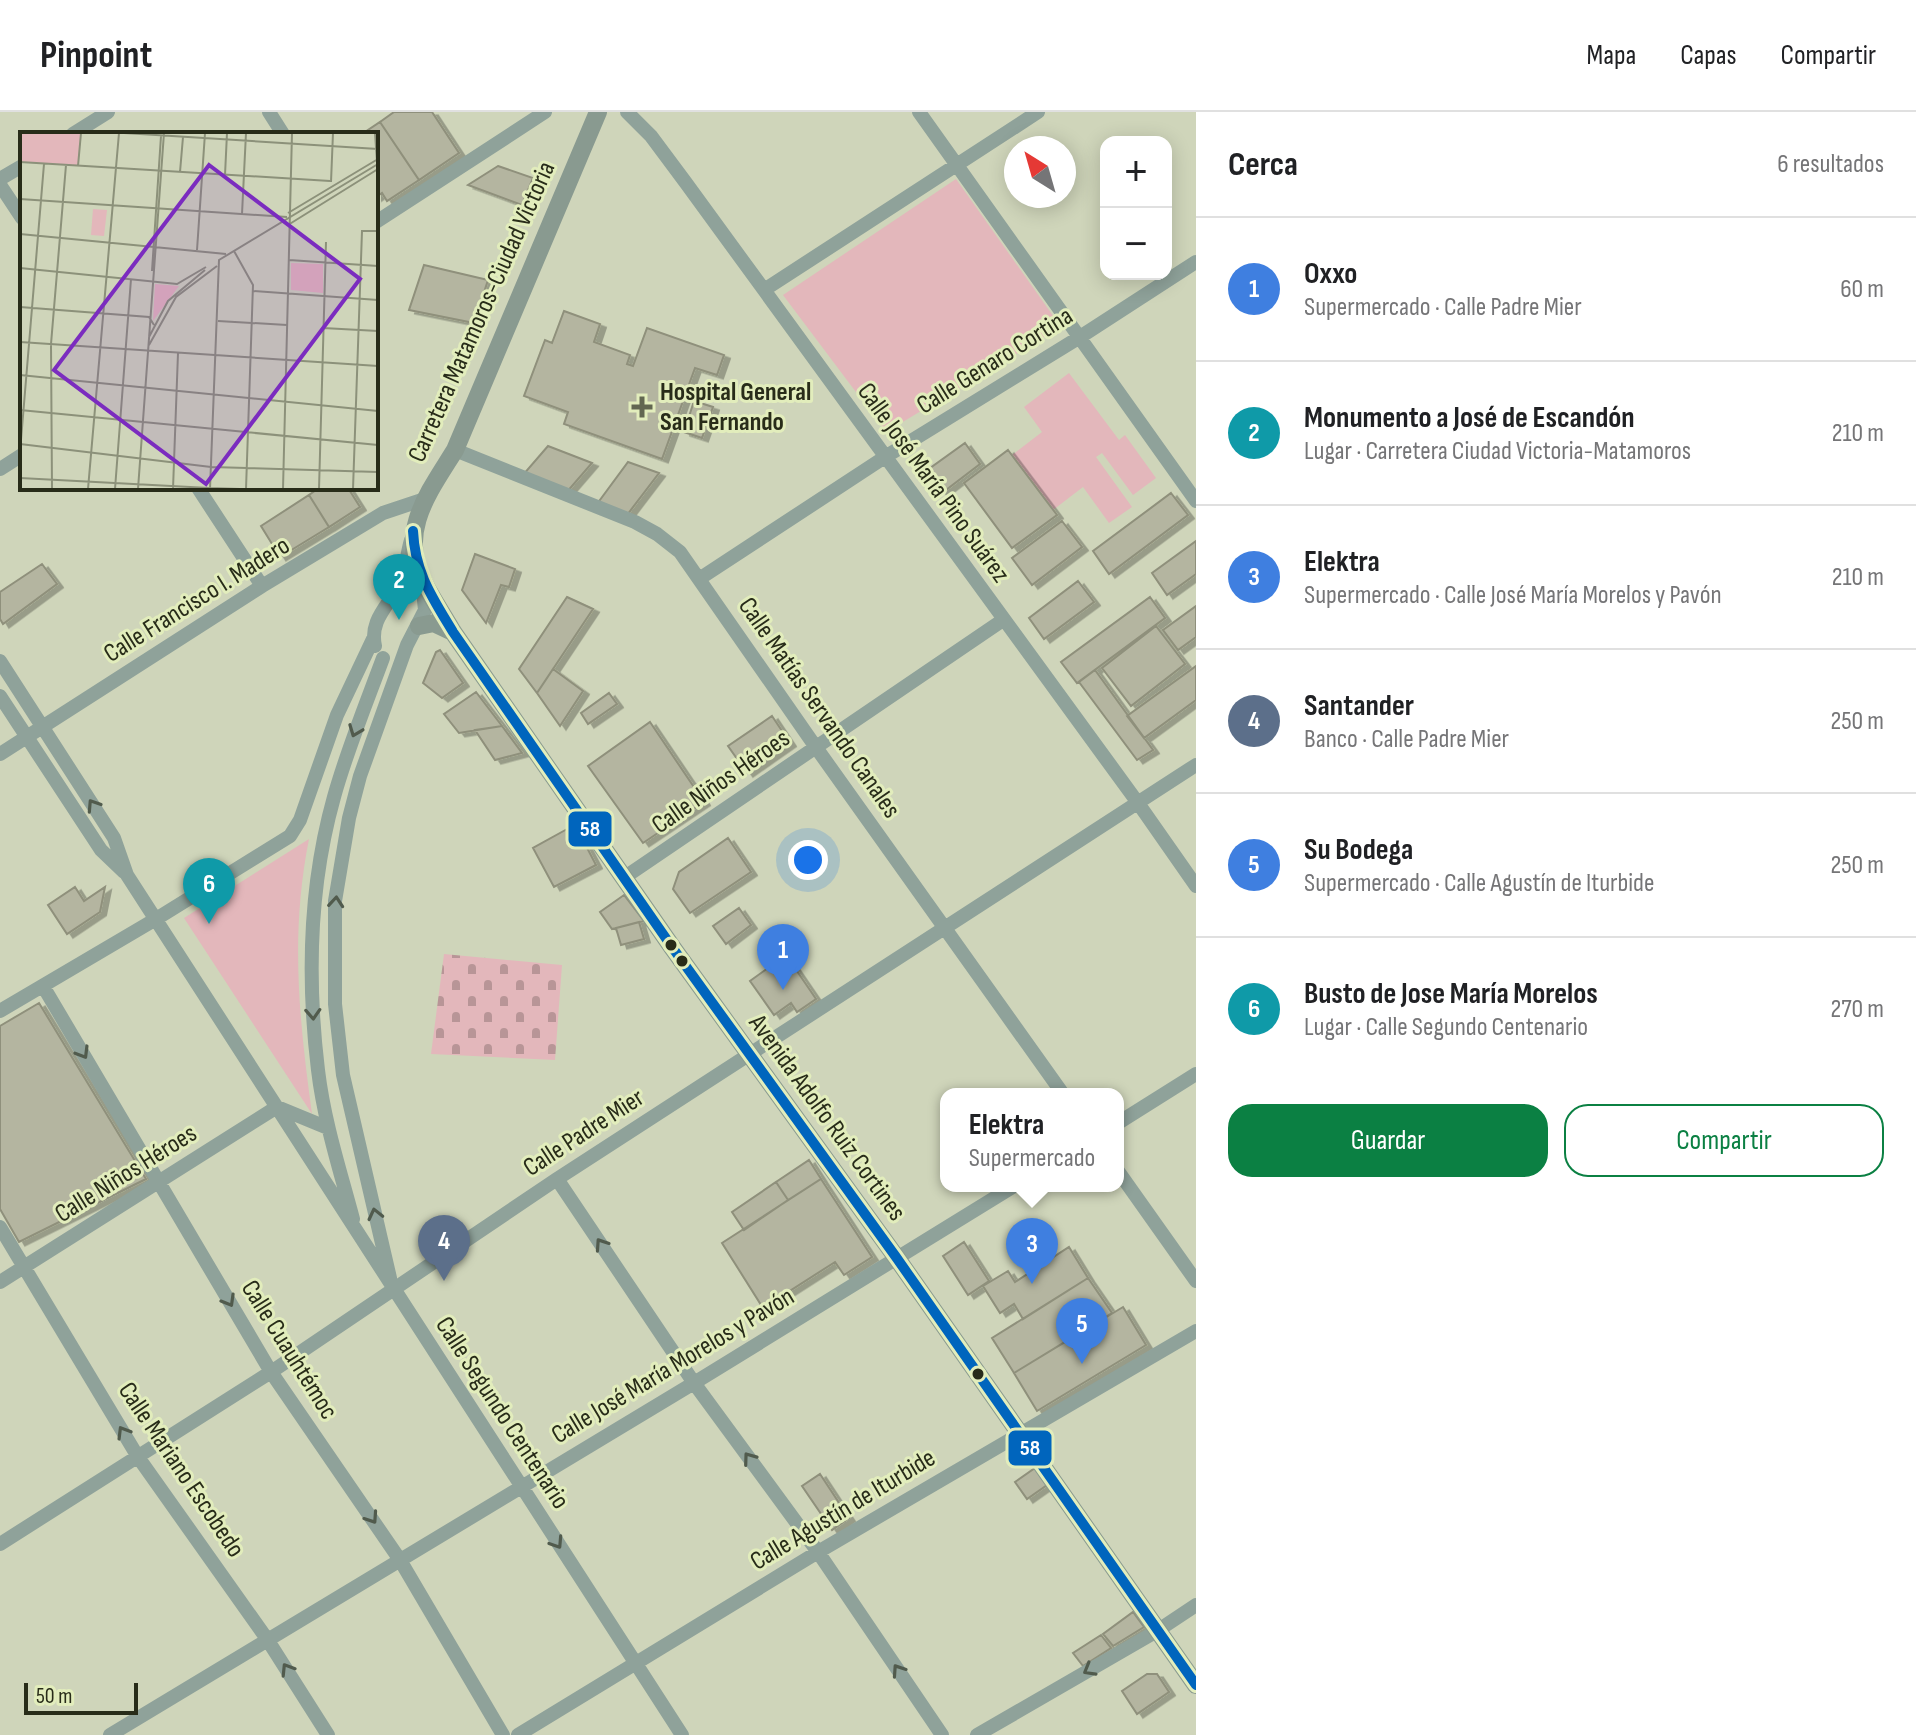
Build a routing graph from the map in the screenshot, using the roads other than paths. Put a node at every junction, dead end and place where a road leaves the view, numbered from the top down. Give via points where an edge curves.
1 (108, 112) edge
2 (269, 112) edge
3 (545, 112) edge
4 (598, 112) edge
5 (628, 112) edge
6 (919, 112) edge
7 (1038, 112) edge
8 (76, 132) edge
9 (282, 132) edge
10 (956, 165) junction
11 (20, 167) edge
12 (0, 182) edge
13 (20, 215) edge
14 (378, 221) edge
15 (1196, 262) edge
16 (764, 290) junction
17 (1080, 337) junction
18 (455, 450) junction
19 (20, 456) edge
20 (885, 457) junction
21 (0, 469) edge
22 (199, 490) edge
23 (425, 499) junction
24 (1196, 501) edge
25 (413, 531) junction
26 (699, 579) junction
27 (422, 581) junction
28 (262, 586) junction
29 (395, 590) junction
30 (1003, 620) junction
31 (419, 626) junction
32 (453, 632) junction
33 (373, 639) junction
34 (407, 645) junction
35 (383, 658) junction
36 (0, 661) edge
37 (0, 696) edge
38 (43, 727) junction
39 (26, 737) junction
40 (815, 746) junction
41 (0, 754) edge
42 (1196, 765) edge
43 (1138, 803) junction
44 (127, 875) junction
45 (625, 877) junction
46 (1196, 886) edge
47 (156, 919) junction
48 (946, 929) junction
49 (334, 951) junction
50 (311, 952) junction
51 (43, 986) junction
52 (0, 1011) edge
53 (750, 1056) junction
54 (1196, 1074) edge
55 (1059, 1088) edge
56 (277, 1107) junction
57 (1124, 1119) edge
58 (328, 1128) junction
59 (557, 1179) junction
60 (1124, 1179) edge
61 (159, 1181) junction
62 (1004, 1192) edge
63 (0, 1227) edge
64 (356, 1232) junction
65 (896, 1257) junction
66 (24, 1267) junction
67 (1196, 1281) edge
68 (0, 1282) edge
69 (393, 1290) junction
70 (1196, 1331) edge
71 (271, 1372) junction
72 (694, 1383) junction
73 (1019, 1433) junction
74 (138, 1457) junction
75 (521, 1487) junction
76 (0, 1544) edge
77 (818, 1552) junction
78 (400, 1560) junction
79 (1196, 1605) edge
80 (1157, 1631) junction
81 (267, 1639) junction
82 (636, 1665) junction
83 (1196, 1685) edge
84 (110, 1735) edge
85 (328, 1735) edge
86 (503, 1735) edge
87 (518, 1735) edge
88 (682, 1735) edge
89 (942, 1735) edge
90 (977, 1735) edge

1 - 8 street
2 - 9 street
3 - 14 street
4 - 18 main road, Carretera Matamoros-Ciudad Victoria
5 - 16 street, Calle José María Pino Suárez
6 - 10 street
7 - 10 street
10 - 16 street
10 - 17 street
11 - 12 street
12 - 13 street
15 - 17 street, Calle Genaro Cortina
16 - 20 street, Calle José María Pino Suárez
17 - 20 street, Calle Genaro Cortina
17 - 24 street
18 - 23 main road, Carretera Matamoros-Ciudad Victoria
18 - 26 street, Calle Matías Servando Canales via 657,534 680,552
19 - 21 street
20 - 26 street, Calle Genaro Cortina
20 - 30 street, Calle José María Pino Suárez
22 - 28 street
23 - 25 main road, Carretera Matamoros-Ciudad Victoria
23 - 28 street, Calle Francisco I. Madero via 383,513
25 - 27 main road, Avenida Adolfo Ruiz Cortines
25 - 29 street
26 - 40 street, Calle Matías Servando Canales
27 - 29 street via 408,581
27 - 31 street via 426,602
27 - 32 main road, Avenida Adolfo Ruiz Cortines
28 - 38 street, Calle Francisco I. Madero
29 - 33 street via 378,617
30 - 40 street, Calle Niños Héroes
30 - 43 street, Calle José María Pino Suárez
31 - 32 main road via 434,623
31 - 34 street
32 - 45 main road, Avenida Adolfo Ruiz Cortines
33 - 35 street
33 - 47 street via 290,836
34 - 35 street
49 -> 34 street via 335,901 349,818
35 -> 50 street via 333,800
36 - 38 street, Calle Segundo Centenario
37 - 39 street, Calle Segundo Centenario
38 - 39 street, Calle Francisco I. Madero
44 -> 38 street, Calle Segundo Centenario via 114,838
39 - 41 street, Calle Francisco I. Madero
39 - 44 street, Calle Segundo Centenario via 101,850
40 - 45 street, Calle Niños Héroes
40 - 48 street, Calle Matías Servando Canales
42 - 43 street, Calle Padre Mier
43 - 46 street, Calle José María Pino Suárez
43 - 48 street, Calle Padre Mier
44 - 47 street, Calle Segundo Centenario
45 - 53 main road, Avenida Adolfo Ruiz Cortines
47 - 51 street
47 - 56 street, Calle Segundo Centenario
48 - 53 street, Calle Padre Mier
48 - 55 street, Calle Matías Servando Canales
49 - 50 street
69 -> 49 street via 343,1075
50 -> 58 street via 318,1072
51 - 52 street
51 -> 61 street, Calle Cuauhtémoc
53 - 59 street, Calle Padre Mier
53 - 65 main road, Avenida Adolfo Ruiz Cortines
54 - 57 street
56 - 58 street
56 - 61 street, Calle Niños Héroes
56 - 64 street, Calle Segundo Centenario
58 - 64 street
59 - 69 street, Calle Padre Mier
72 -> 59 street
60 - 67 street
61 - 66 street, Calle Niños Héroes
61 -> 71 street, Calle Cuauhtémoc
62 - 65 street, Calle José María Morelos y Pavón
63 - 66 street, Calle Mariano Escobedo
64 - 69 street, Calle Segundo Centenario
65 - 72 street, Calle José María Morelos y Pavón
65 - 73 main road, Avenida Adolfo Ruiz Cortines
66 - 68 street, Calle Niños Héroes
74 -> 66 street, Calle Mariano Escobedo
69 - 71 street, Calle Padre Mier
69 - 75 street, Calle Segundo Centenario
70 - 73 street, Calle Agustín de Iturbide
71 - 74 street, Calle Padre Mier
71 -> 78 street, Calle Cuauhtémoc
72 - 75 street, Calle José María Morelos y Pavón
77 -> 72 street
73 - 77 street, Calle Agustín de Iturbide
73 - 80 main road, Avenida Adolfo Ruiz Cortines
74 - 76 street, Calle Padre Mier
74 - 81 street, Calle Mariano Escobedo
75 - 78 street, Calle José María Morelos y Pavón
75 -> 82 street, Calle Segundo Centenario
77 - 82 street, Calle Agustín de Iturbide
89 -> 77 street
78 - 81 street, Calle José María Morelos y Pavón
78 - 86 street, Calle Cuauhtémoc
79 - 80 street
80 - 83 main road, Avenida Adolfo Ruiz Cortines
80 -> 90 street
81 - 84 street, Calle José María Morelos y Pavón
85 -> 81 street, Calle Mariano Escobedo
82 - 87 street, Calle Agustín de Iturbide
82 - 88 street, Calle Segundo Centenario

